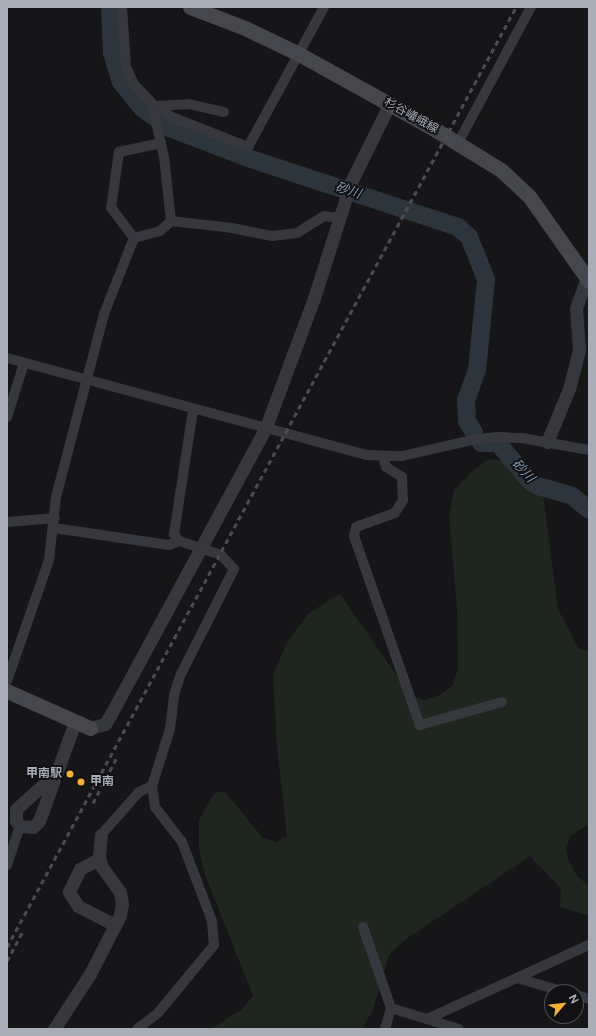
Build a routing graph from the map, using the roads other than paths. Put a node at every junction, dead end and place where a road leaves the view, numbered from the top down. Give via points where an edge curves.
1 (122, 7) edge
2 (190, 7) edge
3 (324, 7) edge
4 (531, 7) edge
5 (299, 54) junction
6 (389, 105) junction
7 (154, 107) junction
8 (224, 112) dead end
9 (161, 143) junction
10 (458, 143) junction
11 (339, 218) junction
12 (171, 221) junction
13 (134, 238) junction
14 (588, 277) edge
15 (7, 358) edge
16 (24, 362) junction
17 (88, 379) junction
18 (194, 410) junction
19 (7, 417) edge
20 (266, 427) junction
21 (547, 442) junction
22 (589, 450) edge
23 (383, 456) junction
24 (7, 522) edge
25 (55, 523) junction
26 (178, 541) junction
27 (201, 548) junction
28 (7, 681) edge
29 (7, 691) edge
30 (502, 702) dead end
31 (75, 722) junction
32 (90, 728) joint
33 (55, 774) junction
34 (152, 786) junction
35 (33, 792) junction
36 (46, 802) junction
37 (20, 826) junction
38 (101, 835) joint
39 (99, 859) junction
40 (7, 865) edge
41 (115, 925) junction
42 (364, 926) dead end
43 (589, 945) edge
44 (517, 978) junction
45 (544, 986) edge
46 (391, 1008) junction
47 (158, 1013) junction
48 (427, 1019) junction
49 (54, 1029) edge
50 (136, 1029) edge
51 (149, 1029) edge
52 (385, 1029) edge
53 (459, 1029) edge

1 - 7 street via 126,67 134,84
2 - 5 main road, 杉谷嶬峨線 via 245,28
3 - 5 street
4 - 10 street
5 - 6 main road, 杉谷嶬峨線
5 - 7 street via 248,147 172,117
6 - 10 main road, 杉谷嶬峨線
6 - 11 street via 351,184
7 - 8 street via 189,104
7 - 9 street
9 - 12 street
9 - 13 street via 119,152 111,208
10 - 14 main road, 杉谷嶬峨線 via 501,170 529,196
11 - 12 street via 324,216 296,233 272,236 232,228
11 - 20 street via 309,313
12 - 13 street via 160,231
13 - 17 street via 104,314
14 - 21 street via 576,308 579,350 569,389
15 - 16 street
16 - 17 street
16 - 19 street
17 - 18 street
17 - 25 street via 56,497
18 - 20 street
18 - 26 street via 174,534
20 - 23 street via 347,452
20 - 27 street
21 - 22 street
21 - 23 street via 522,438 476,439 402,456
23 - 30 street via 386,467 402,477 403,500 395,513 356,527 354,536 420,725
24 - 25 street
25 - 26 street via 169,545
25 - 28 street via 49,560
26 - 27 street
27 - 32 street via 105,724
27 - 34 street via 220,555 234,570 180,674 174,695 170,729
29 - 31 main road
31 - 32 main road
31 - 33 street
33 - 35 street
33 - 36 street
34 - 38 street via 139,792
34 - 47 street via 154,807 182,842 212,921 214,945
35 - 36 street via 44,796
35 - 37 street via 16,809 16,821
36 - 37 street via 39,821 33,827
37 - 40 street
38 - 39 street
39 - 41 street via 120,892 122,904
39 - 41 street via 80,869 69,892 78,906
41 - 49 street via 90,974
42 - 46 street
43 - 44 street
44 - 45 street
44 - 48 street
46 - 48 street
46 - 52 street
47 - 50 street
47 - 51 street
48 - 53 street

